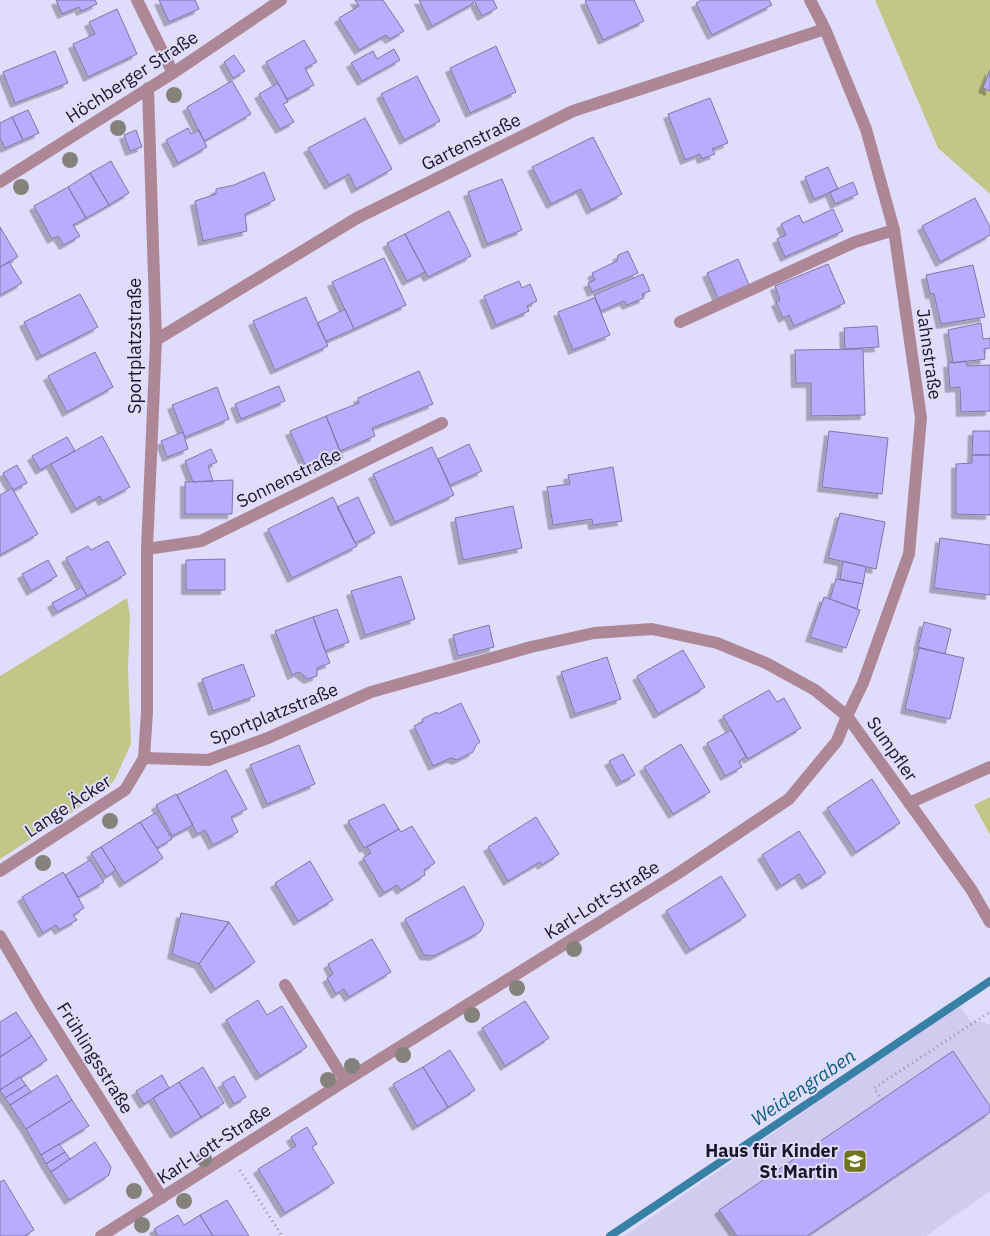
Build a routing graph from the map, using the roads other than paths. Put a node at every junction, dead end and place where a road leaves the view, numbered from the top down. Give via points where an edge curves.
1 (137, 0) edge
2 (281, 0) edge
3 (810, 0) edge
4 (825, 28) junction
5 (173, 73) junction
6 (148, 88) junction
7 (0, 182) edge
8 (894, 230) junction
9 (680, 322) dead end
10 (156, 340) junction
11 (442, 423) dead end
12 (148, 549) junction
13 (847, 716) junction
14 (144, 758) junction
15 (990, 766) edge
16 (909, 803) junction
17 (0, 871) edge
18 (990, 922) edge
19 (0, 936) edge
20 (285, 985) dead end
21 (345, 1081) junction
22 (162, 1198) junction
23 (101, 1236) edge

1 - 5 street
2 - 5 street, Höchberger Straße
3 - 4 street, Jahnstraße
4 - 8 street, Jahnstraße via 866,128
4 - 10 street, Gartenstraße via 573,112 357,218
5 - 6 street, Höchberger Straße
6 - 7 street, Höchberger Straße
6 - 10 street, Sportplatzstraße
8 - 9 street via 855,242
8 - 13 street, Jahnstraße via 921,418 909,554 863,683
10 - 12 street, Sportplatzstraße
11 - 12 street, Sonnenstraße via 201,541
12 - 14 street, Sportplatzstraße
13 - 14 street, Sportplatzstraße via 816,690 766,663 718,643 652,630 594,633 531,647 371,692 268,738 208,760
13 - 16 street, Sumpfler
13 - 21 street, Karl-Lott-Straße via 837,742 789,799 677,874
14 - 17 street, Lange Äcker via 125,790
15 - 16 street, Sumpfler
16 - 18 street, Sumpfler via 971,889
19 - 22 street, Frühlingsstraße
20 - 21 street
21 - 22 street, Karl-Lott-Straße
22 - 23 street, Karl-Lott-Straße

